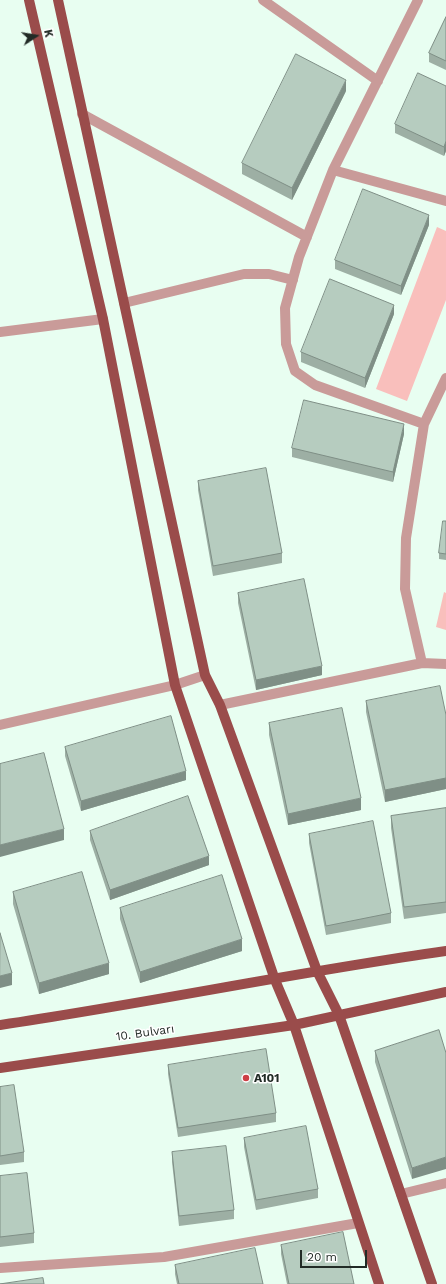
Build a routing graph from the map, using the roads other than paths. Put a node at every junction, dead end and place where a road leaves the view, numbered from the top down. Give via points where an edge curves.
1 (29, 0) edge
2 (58, 0) edge
3 (263, 0) edge
4 (418, 0) edge
5 (378, 81) junction
6 (82, 114) junction
7 (333, 170) junction
8 (446, 201) edge
9 (307, 237) junction
10 (293, 280) junction
11 (124, 303) junction
12 (103, 319) junction
13 (0, 332) edge
14 (446, 378) edge
15 (424, 424) junction
16 (422, 662) junction
17 (446, 664) edge
18 (205, 675) junction
19 (175, 685) junction
20 (220, 705) junction
21 (0, 725) edge
22 (446, 951) edge
23 (317, 971) junction
24 (276, 980) junction
25 (446, 992) edge
26 (339, 1015) junction
27 (0, 1025) edge
28 (294, 1025) junction
29 (0, 1068) edge
30 (446, 1183) edge
31 (402, 1194) junction
32 (358, 1224) junction
33 (0, 1268) edge
34 (379, 1284) edge
35 (432, 1284) edge

1 - 12 main road
2 - 6 main road
3 - 5 street
4 - 5 street
5 - 7 street
6 - 9 street
6 - 11 main road
7 - 8 street
7 - 9 street
9 - 10 street
10 - 11 street via 269,274 244,274
10 - 15 street via 285,308 286,344 295,371 315,385
11 - 18 main road
12 - 13 street
12 - 19 main road
14 - 15 street
15 - 16 street via 406,538 405,574 405,589
16 - 17 street
16 - 20 street
18 - 19 street
18 - 20 main road
19 - 21 street
19 - 24 main road
20 - 23 main road
22 - 23 main road
23 - 24 main road
23 - 26 main road
24 - 27 main road
24 - 28 main road
25 - 26 main road, 10. Bulvarı
26 - 28 main road, 10. Bulvarı
26 - 31 main road
28 - 29 main road, 10. Bulvarı
28 - 32 main road
30 - 31 street
31 - 35 main road
32 - 33 street via 164,1257
32 - 34 main road

